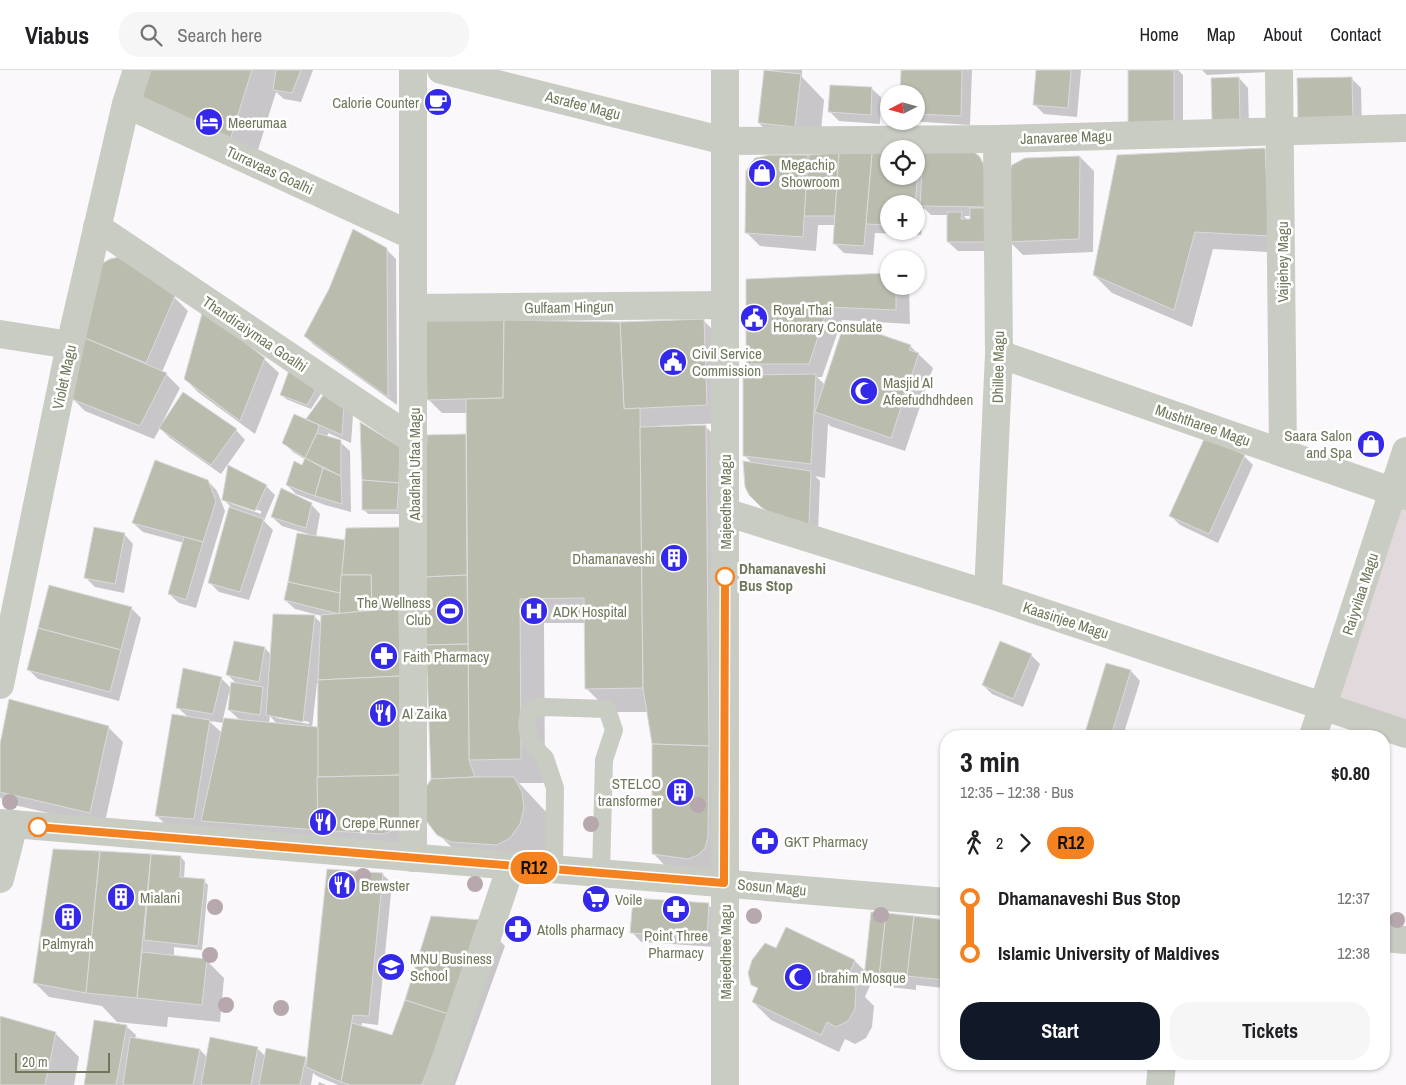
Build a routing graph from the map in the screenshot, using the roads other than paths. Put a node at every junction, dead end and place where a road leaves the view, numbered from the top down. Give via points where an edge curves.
1 (137, 70) edge
2 (414, 70) edge
3 (441, 70) edge
4 (725, 70) edge
5 (1280, 70) edge
6 (126, 104) junction
7 (1406, 128) edge
8 (1281, 130) junction
9 (997, 139) junction
10 (725, 141) junction
11 (97, 227) junction
12 (413, 236) junction
13 (725, 305) junction
14 (414, 308) junction
15 (0, 334) edge
16 (70, 345) junction
17 (999, 354) junction
18 (414, 440) junction
19 (1406, 451) edge
20 (1283, 453) junction
21 (1399, 493) edge
22 (725, 512) junction
23 (988, 594) junction
24 (0, 685) edge
25 (1324, 706) junction
26 (1315, 730) edge
27 (1406, 734) edge
28 (7, 824) edge
29 (414, 858) junction
30 (513, 866) junction
31 (554, 870) junction
32 (601, 873) junction
33 (0, 879) edge
34 (724, 883) junction
35 (940, 901) edge
36 (1390, 939) edge
37 (1406, 940) edge
38 (1161, 1070) edge
39 (437, 1085) edge
40 (725, 1085) edge
41 (1160, 1085) edge

1 - 6 street, Violet Magu
2 - 12 street, Abadhah Ufaa Magu
3 - 10 street, Asrafee Magu
4 - 10 street, Majeedhee Magu
5 - 8 street, Vaijehey Magu
6 - 11 street, Violet Magu
6 - 12 street, Turravaas Goalhi
7 - 8 street, Janavaree Magu
8 - 9 street, Janavaree Magu
8 - 20 street, Vaijehey Magu
9 - 10 street, Janavaree Magu
9 - 17 street, Dhillee Magu
10 - 13 street, Majeedhee Magu
11 - 16 street, Violet Magu
11 - 18 street, Thandiraiymaa Goalhi
12 - 14 street, Abadhah Ufaa Magu
13 - 14 street, Gulfaam Hingun
13 - 22 street, Majeedhee Magu
14 - 18 street, Abadhah Ufaa Magu
15 - 16 street
16 - 24 street, Violet Magu
17 - 20 street, Mushtharee Magu
17 - 23 street, Dhillee Magu
18 - 29 street, Abadhah Ufaa Magu
19 - 21 street, Raiyvilaa Magu
20 - 21 street, Mushtharee Magu
21 - 25 street, Raiyvilaa Magu
22 - 23 street, Kaasinjee Magu
22 - 34 street, Majeedhee Magu
23 - 25 street, Kaasinjee Magu
25 - 26 street, Raiyvilaa Magu
25 - 27 street, Kaasinjee Magu
28 - 29 street, Sosun Magu
28 - 33 street
29 - 30 street, Sosun Magu
30 - 31 street, Sosun Magu
30 - 39 street
31 - 32 street, Sosun Magu
31 - 32 lane via 555,788 545,758 529,737 529,713 536,708 554,707 607,709 614,730 604,760
32 - 34 street, Sosun Magu
34 - 35 street, Sosun Magu
34 - 40 street, Majeedhee Magu
36 - 37 street
38 - 41 street

